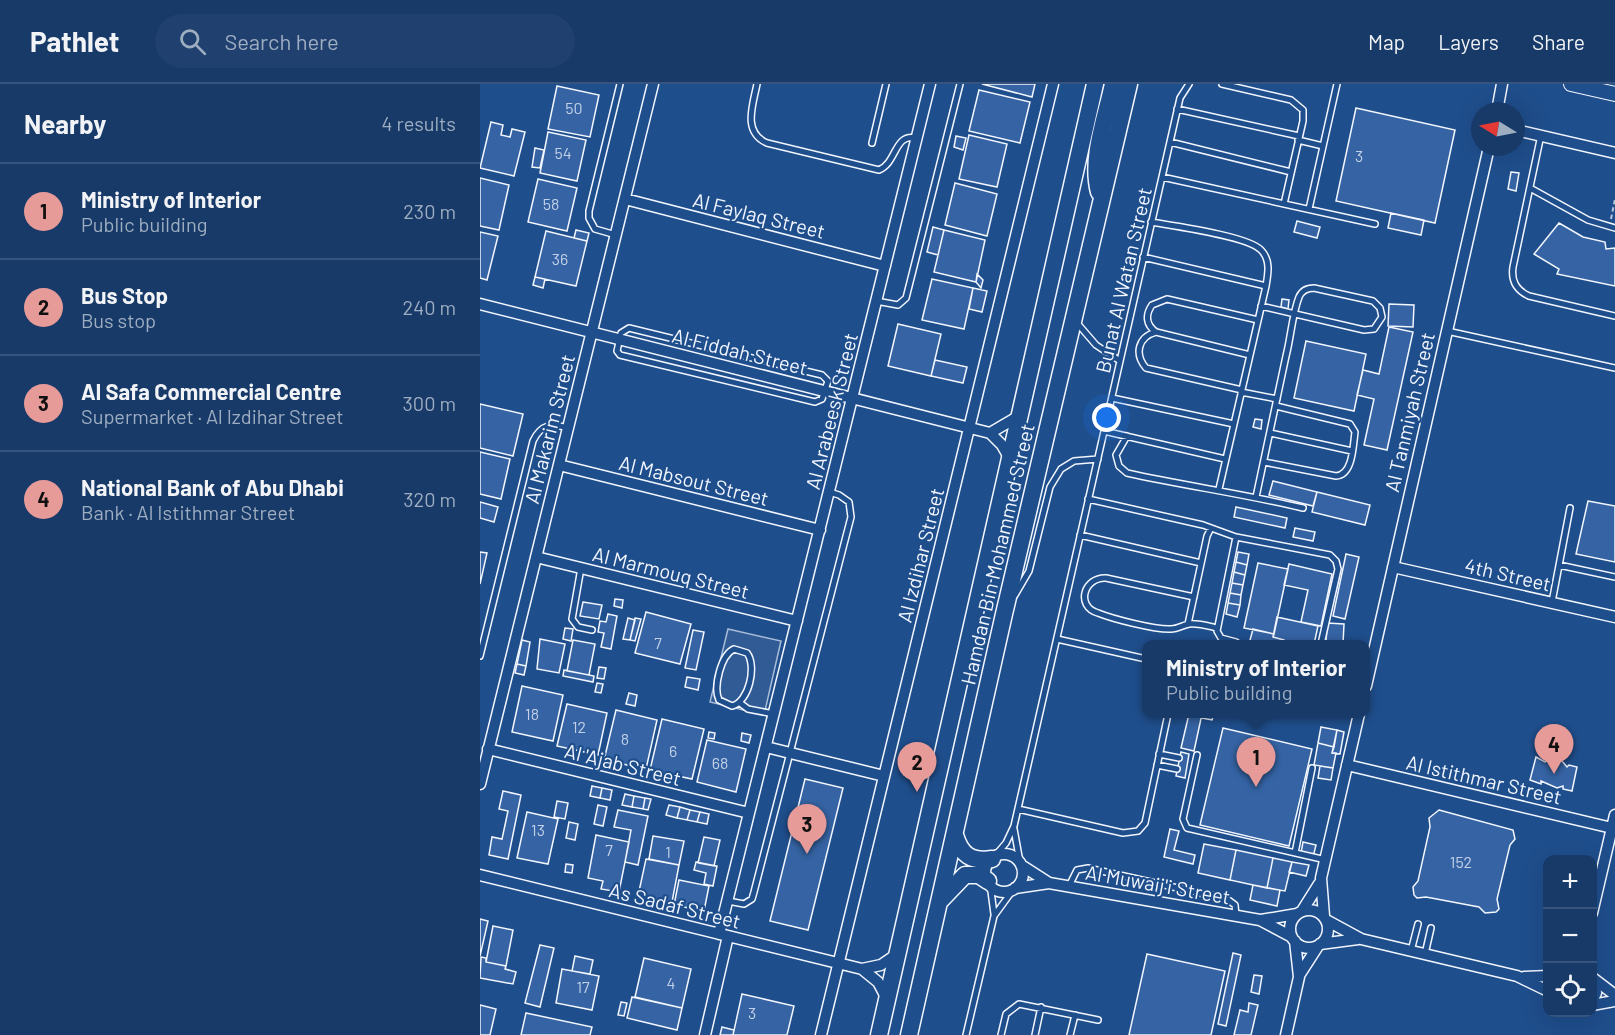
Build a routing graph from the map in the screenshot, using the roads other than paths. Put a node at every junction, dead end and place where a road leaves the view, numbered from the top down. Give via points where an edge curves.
1 (620, 84) edge
2 (654, 84) edge
3 (757, 84) edge
4 (886, 84) edge
5 (930, 84) edge
6 (960, 84) edge
7 (1053, 84) edge
8 (1095, 84) edge
9 (1113, 84) edge
10 (1129, 84) edge
11 (1137, 84) edge
12 (1189, 84) edge
13 (1222, 84) edge
14 (1337, 84) edge
15 (1571, 84) edge
16 (1504, 87) edge
17 (1615, 94) edge
18 (1500, 102) edge
19 (1124, 108) junction
20 (1177, 109) junction
21 (1525, 132) edge
22 (1541, 135) junction
23 (916, 138) junction
24 (1299, 138) junction
25 (1170, 142) junction
26 (873, 143) dead end
27 (1323, 146) junction
28 (1615, 153) edge
29 (1487, 156) edge
30 (1291, 172) junction
31 (1162, 177) junction
32 (1530, 189) junction
33 (1101, 198) junction
34 (625, 199) junction
35 (1284, 204) junction
36 (1309, 209) junction
37 (1151, 222) junction
38 (1375, 224) dead end
39 (1612, 228) edge
40 (616, 236) junction
41 (1143, 257) junction
42 (885, 266) junction
43 (1266, 286) junction
44 (876, 301) junction
45 (480, 304) edge
46 (1262, 306) junction
47 (1296, 314) junction
48 (1615, 316) edge
49 (1074, 317) junction
50 (1258, 320) junction
51 (1446, 331) junction
52 (592, 332) junction
53 (1156, 333) junction
54 (619, 339) junction
55 (1250, 355) junction
56 (1120, 361) junction
57 (1615, 368) edge
58 (826, 391) junction
59 (1241, 391) junction
60 (852, 398) junction
61 (1112, 398) junction
62 (1277, 399) junction
63 (1275, 406) junction
64 (1019, 416) junction
65 (1234, 424) junction
66 (970, 427) junction
67 (568, 428) junction
68 (1104, 430) junction
69 (990, 433) junction
70 (1270, 433) junction
71 (1127, 436) junction
72 (1352, 450) junction
73 (1010, 459) junction
74 (1098, 459) junction
75 (1226, 459) junction
76 (1264, 462) junction
77 (559, 465) junction
78 (1219, 489) junction
79 (829, 492) junction
80 (1256, 497) junction
81 (1088, 499) junction
82 (1303, 508) dead end
83 (1570, 508) dead end
84 (1211, 528) junction
85 (819, 530) junction
86 (1080, 536) junction
87 (1236, 537) junction
88 (536, 557) junction
89 (1201, 563) junction
90 (1559, 565) junction
91 (1393, 567) junction
92 (581, 568) junction
93 (1615, 576) edge
94 (1194, 597) junction
95 (1552, 602) junction
96 (1004, 614) junction
97 (1615, 617) edge
98 (797, 621) junction
99 (1188, 624) junction
100 (1217, 628) junction
101 (592, 630) dead end
102 (1057, 639) junction
103 (1228, 640) edge
104 (1322, 640) edge
105 (480, 656) edge
106 (1142, 658) edge
107 (1370, 665) edge
108 (740, 703) junction
109 (774, 714) junction
110 (1167, 718) edge
111 (1358, 718) edge
112 (766, 747) junction
113 (489, 749) junction
114 (790, 753) junction
115 (1159, 754) junction
116 (1179, 758) dead end
117 (1188, 760) dead end
118 (1157, 765) junction
119 (1347, 765) junction
120 (1312, 768) dead end
121 (1177, 769) dead end
122 (1186, 770) dead end
123 (1193, 772) junction
124 (884, 776) junction
125 (480, 784) edge
126 (1018, 809) junction
127 (749, 813) junction
128 (1615, 815) edge
129 (1014, 826) junction
130 (1612, 828) junction
131 (955, 835) junction
132 (1295, 854) junction
133 (993, 858) junction
134 (1326, 860) junction
135 (1021, 864) junction
136 (480, 875) edge
137 (1322, 878) junction
138 (989, 883) junction
139 (1049, 883) junction
140 (1069, 886) junction
141 (1014, 889) junction
142 (728, 901) junction
143 (939, 903) junction
144 (1594, 909) edge
145 (1299, 912) junction
146 (994, 916) junction
147 (1236, 916) junction
148 (1325, 918) junction
149 (1260, 920) junction
150 (1418, 924) dead end
151 (1431, 928) dead end
152 (724, 935) junction
153 (1293, 939) junction
154 (1361, 939) junction
155 (1319, 945) junction
156 (1411, 951) junction
157 (897, 954) junction
158 (1425, 954) junction
159 (838, 964) junction
160 (862, 969) junction
161 (1517, 976) junction
162 (1543, 976) edge
163 (1299, 977) junction
164 (1597, 981) edge
165 (1543, 989) edge
166 (1615, 994) edge
167 (887, 999) junction
168 (1615, 1001) edge
169 (1597, 1003) edge
170 (1041, 1007) junction
171 (1075, 1015) junction
172 (1098, 1020) dead end
173 (705, 1035) edge
174 (821, 1035) edge
175 (879, 1035) edge
176 (909, 1035) edge
177 (966, 1035) edge
178 (1001, 1035) edge
179 (1035, 1035) edge
180 (1070, 1035) edge
181 (1286, 1035) edge

1 - 40 lane via 589,211 596,229
2 - 34 street, Al Makarim Street
3 - 23 lane via 751,124 755,134 767,143 875,170 886,167 902,140
4 - 26 lane
5 - 23 street, Al Arabeesk Street
6 - 44 lane via 906,298 898,305
7 - 66 street, Al Izdihar Street
8 - 64 main road, Hamdan Bin Mohammed Street
9 - 33 main road via 1096,168
10 - 19 main road, Hamdan Bin Mohammed Street
11 - 19 main road
12 - 20 lane, Bunat Al Watan Street via 1181,93
13 - 24 lane via 1296,102 1304,116
14 - 27 lane
15 - 17 street
16 - 18 street
19 - 33 main road, Hamdan Bin Mohammed Street
20 - 24 lane
20 - 25 lane, Bunat Al Watan Street
21 - 22 street
22 - 28 street
22 - 32 lane
23 - 42 street, Al Arabeesk Street
24 - 27 lane
24 - 30 lane
25 - 30 lane
25 - 31 lane, Bunat Al Watan Street
27 - 36 lane
29 - 51 street, Al Tanmiyah Street
30 - 35 lane
31 - 35 lane
31 - 37 lane, Bunat Al Watan Street
32 - 39 lane via 1588,220
32 - 48 lane via 1512,274 1517,288 1529,296
33 - 49 main road, Hamdan Bin Mohammed Street
34 - 40 street, Al Makarim Street
34 - 42 street, Al Faylaq Street
35 - 36 lane
36 - 38 lane
37 - 41 lane, Bunat Al Watan Street
37 - 43 lane via 1256,246 1266,258
40 - 52 street, Al Makarim Street
41 - 43 lane
41 - 56 lane, Bunat Al Watan Street
42 - 44 street, Al Arabeesk Street
43 - 46 lane
44 - 60 street, Al Arabeesk Street
45 - 52 street, Al Fiddah Street
46 - 47 lane
46 - 50 lane
47 - 47 lane via 1364,330 1374,329 1382,317 1373,301 1314,288 1300,294
47 - 62 lane
49 - 56 lane via 1088,338
49 - 96 main road, Hamdan Bin Mohammed Street
50 - 53 lane via 1161,300 1147,314
50 - 55 lane
51 - 57 lane
51 - 91 street, Al Tanmiyah Street
52 - 54 street, Al Fiddah Street
52 - 67 street, Al Makarim Street
53 - 55 lane
53 - 59 lane via 1143,339 1139,348 1139,358 1146,368
54 - 58 street, Al Fiddah Street
54 - 58 lane via 617,351 623,356 815,402
55 - 59 lane
56 - 61 lane, Bunat Al Watan Street
58 - 60 street, Al Fiddah Street
59 - 62 lane
59 - 65 lane
60 - 66 street, Al Fiddah Street
60 - 79 street, Al Arabeesk Street
61 - 65 lane
61 - 68 lane, Bunat Al Watan Street
62 - 63 lane
63 - 70 lane
63 - 72 lane via 1350,424 1355,432
64 - 69 street
64 - 73 main road, Hamdan Bin Mohammed Street
65 - 75 lane
66 - 69 street, Al Fiddah Street
66 - 124 street, Al Izdihar Street
67 - 77 street, Al Makarim Street
67 - 105 lane via 548,425 541,428 533,441
68 - 71 lane
68 - 74 lane, Bunat Al Watan Street
69 - 73 street
70 - 72 lane
70 - 76 lane
71 - 75 lane
71 - 78 lane via 1116,455 1123,471 1200,489
72 - 76 lane via 1347,470 1339,476
73 - 157 main road, Hamdan Bin Mohammed Street
74 - 81 lane, Bunat Al Watan Street
74 - 96 lane via 1074,461 1061,469 1050,487 1029,571
75 - 78 lane
76 - 80 lane
77 - 85 street, Al Mabsout Street
77 - 88 street, Al Makarim Street
78 - 80 lane
79 - 85 street, Al Arabeesk Street
79 - 114 lane via 845,499 851,517
80 - 82 lane
81 - 84 lane
81 - 86 lane, Bunat Al Watan Street
83 - 90 lane
84 - 87 lane
84 - 89 lane
85 - 98 street, Al Arabeesk Street
86 - 89 lane
86 - 102 lane, Bunat Al Watan Street
87 - 100 lane
87 - 104 lane via 1326,554 1336,561 1337,573
88 - 92 street, Al Marmouq Street
88 - 113 street, Al Makarim Street
89 - 94 lane
90 - 93 lane
90 - 95 lane
91 - 95 street, 4th Street
91 - 107 street, Al Tanmiyah Street
92 - 98 street, Al Marmouq Street
92 - 101 lane via 572,619 578,627
94 - 99 lane
94 - 99 lane via 1106,578 1093,580 1085,589 1088,608 1099,614 1165,628
95 - 97 street, 4th Street
96 - 131 main road, Hamdan Bin Mohammed Street
98 - 109 street, Al Arabeesk Street
99 - 100 lane
100 - 103 lane via 1221,638
102 - 106 lane
102 - 126 lane, Bunat Al Watan Street
108 - 108 lane via 745,697 751,661 747,653 734,649 724,658 717,695 728,705
108 - 109 lane via 748,709
109 - 112 street, Al Arabeesk Street
110 - 115 lane
111 - 119 street
112 - 114 street
112 - 127 street, Al Arabeesk Street
113 - 125 street, Al Makarim Street
113 - 127 street, Al 'Ajab Street
114 - 124 street
114 - 142 lane via 752,899 744,904
115 - 116 lane
115 - 118 lane
117 - 123 lane via 1196,758
118 - 121 lane
118 - 126 lane via 1145,823 1133,833
119 - 130 street, Al Istithmar Street
119 - 134 street
120 - 132 lane
122 - 123 lane
123 - 132 lane via 1184,819 1187,828
124 - 159 street, Al Izdihar Street
126 - 129 lane, Bunat Al Watan Street
127 - 142 street, Al Arabeesk Street
128 - 130 street
129 - 133 lane, Bunat Al Watan Street
129 - 135 lane, Bunat Al Watan Street
130 - 144 street
131 - 133 main road via 968,857
131 - 143 main road, Hamdan Bin Mohammed Street
132 - 134 lane
133 - 135 street via 1005,854
133 - 138 street via 986,869
134 - 137 street
135 - 139 street, Al Muwaij'i Street
135 - 141 street via 1023,875
136 - 152 street, As Sadaf Street
137 - 145 street via 1314,896
137 - 148 street
138 - 141 street via 1000,891
138 - 143 main road via 979,875 965,875
138 - 146 lane
139 - 140 street, Al Muwaij'i Street
139 - 141 street, Al Muwaij'i Street
140 - 147 street, Al Muwaij'i Street
140 - 147 lane via 1077,870 1088,868 1230,900
141 - 146 lane
142 - 152 street, Al Arabeesk Street
143 - 176 main road, Hamdan Bin Mohammed Street
145 - 148 street via 1314,910
145 - 149 street, Al Muwaij'i Street
145 - 153 street via 1291,924
146 - 177 lane
147 - 149 street, Al Muwaij'i Street
148 - 154 street
148 - 155 street via 1328,933
149 - 153 street, Al Muwaij'i Street
150 - 156 lane
151 - 158 lane
152 - 159 street, As Sadaf Street
152 - 173 street, Al Arabeesk Street
153 - 155 street via 1305,947
153 - 163 street
154 - 155 street
154 - 156 street
155 - 163 street
156 - 158 street
157 - 160 street via 881,965
157 - 167 main road, Hamdan Bin Mohammed Street
158 - 161 street
159 - 160 street, As Sadaf Street
159 - 174 street, Al Izdihar Street
160 - 167 street via 878,982
161 - 162 street
161 - 165 street
163 - 181 street
164 - 166 street
167 - 175 main road, Hamdan Bin Mohammed Street
168 - 169 street
170 - 171 lane
170 - 178 lane via 1024,1003 1013,1006 1006,1014
170 - 179 lane
171 - 172 lane
171 - 180 lane

